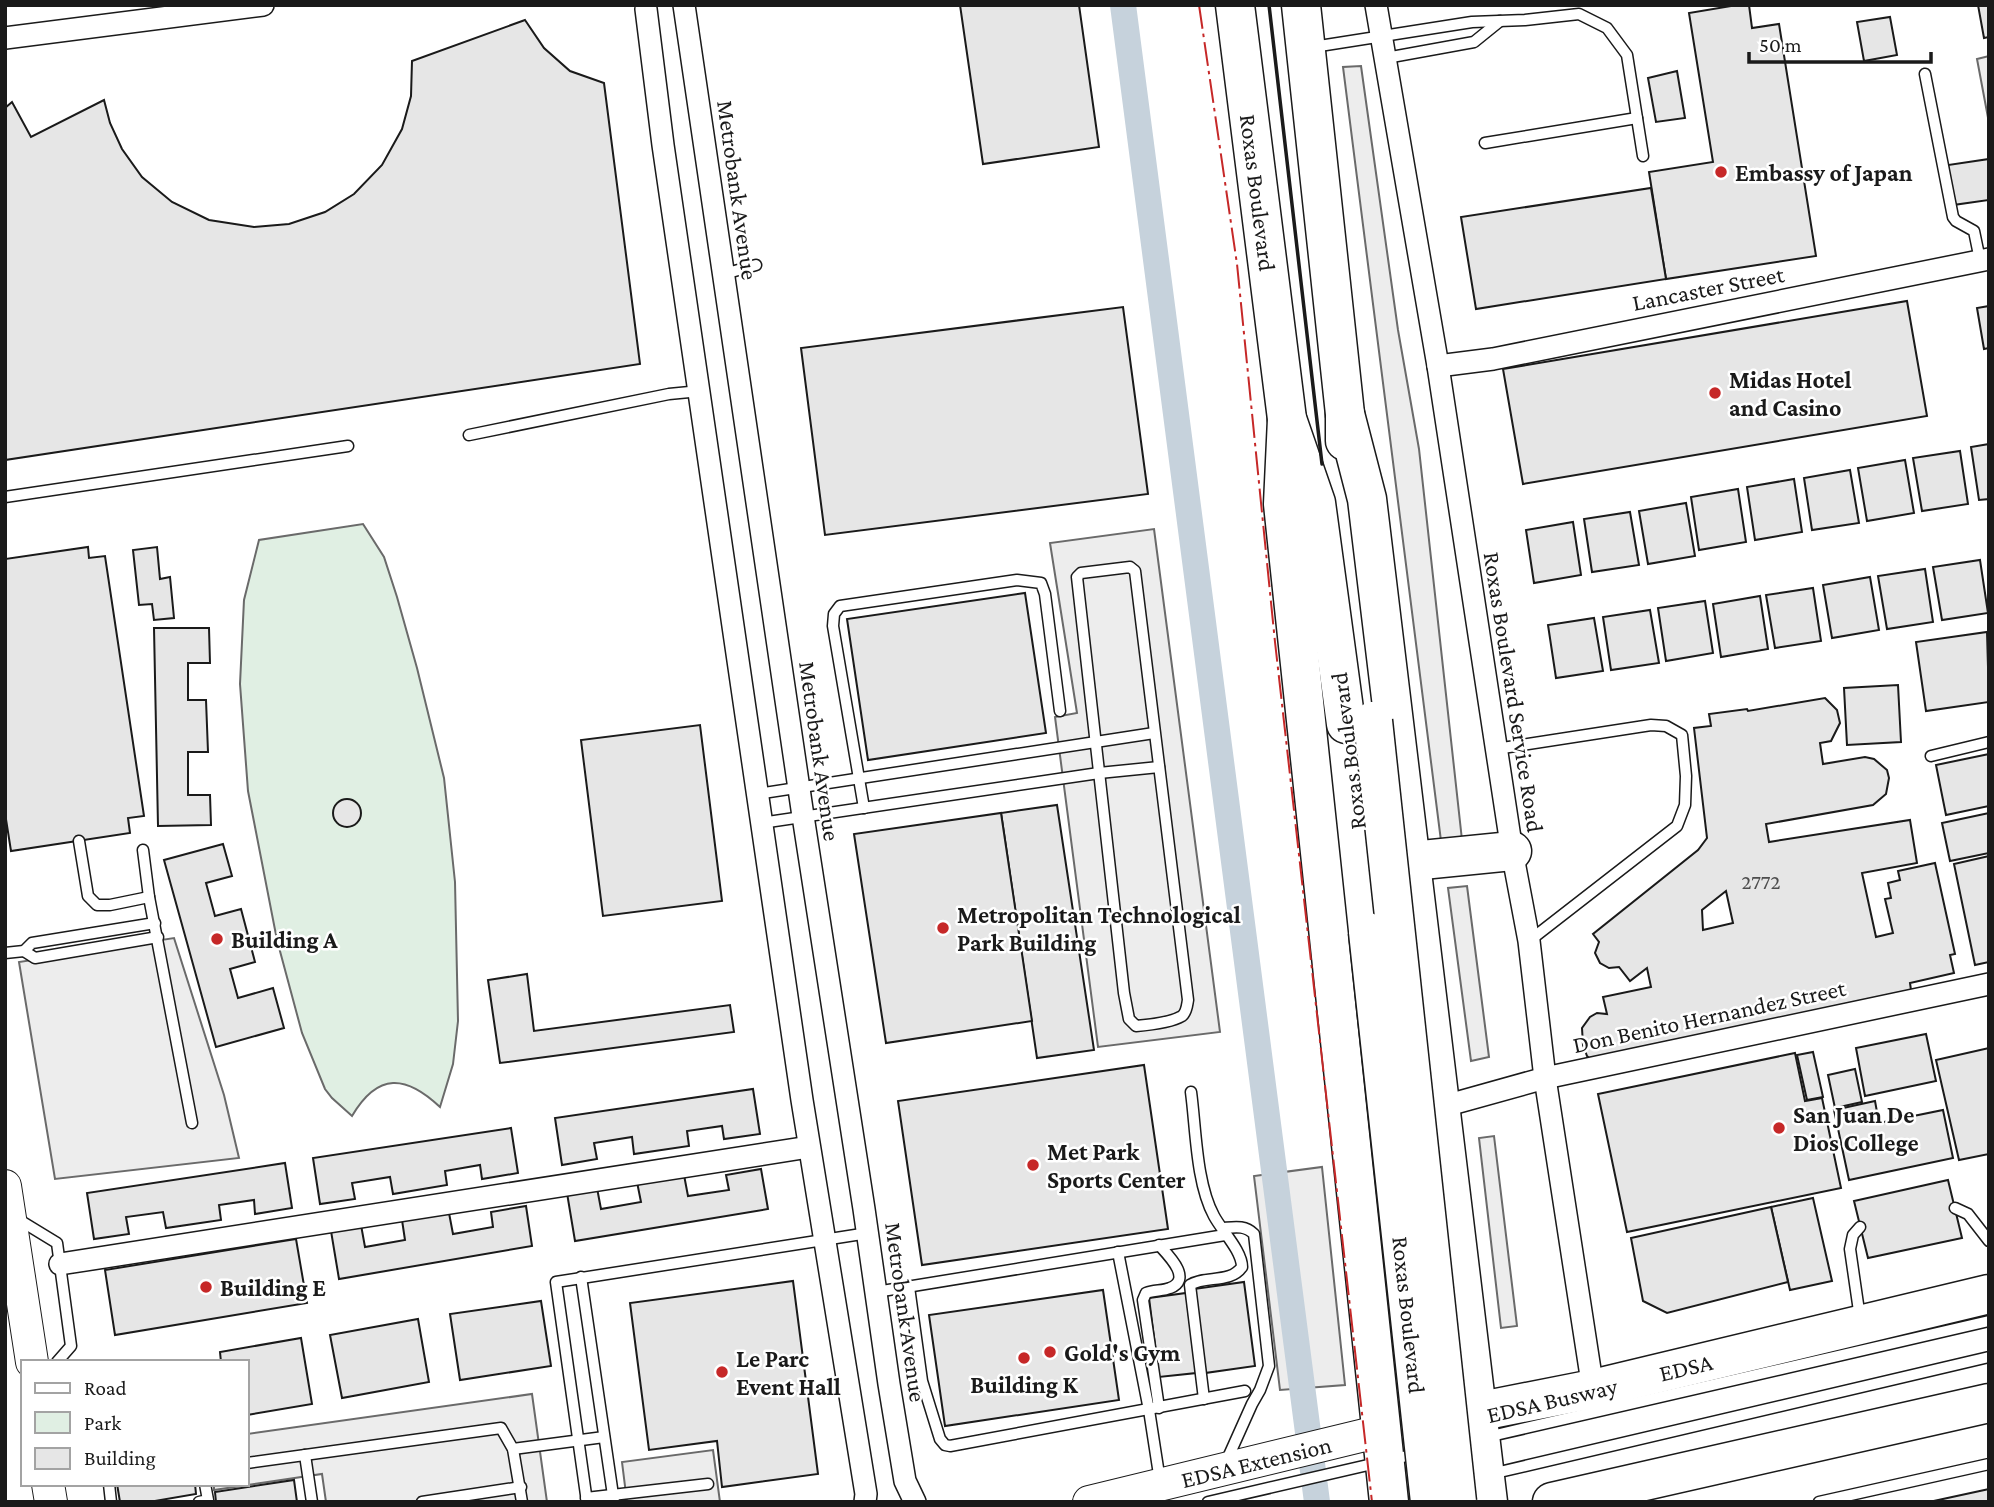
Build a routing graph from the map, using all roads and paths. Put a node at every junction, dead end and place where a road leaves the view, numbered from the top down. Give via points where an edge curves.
1 (263, 5) edge
2 (673, 5) edge
3 (684, 5) edge
4 (1236, 5) edge
5 (1301, 5) edge
6 (1376, 5) edge
7 (639, 7) edge
8 (140, 13) edge
9 (1500, 21) junction
10 (1382, 36) junction
11 (9, 40) edge
12 (1307, 48) junction
13 (1386, 58) junction
14 (1925, 74) dead end
15 (1637, 118) junction
16 (1485, 143) dead end
17 (1643, 156) dead end
18 (1984, 260) edge
19 (756, 265) dead end
20 (724, 274) junction
21 (1438, 366) junction
22 (700, 391) junction
23 (1345, 414) junction
24 (1287, 419) junction
25 (469, 435) dead end
26 (348, 446) dead end
27 (5, 497) edge
28 (1060, 710) dead end
29 (1360, 723) junction
30 (1154, 733) junction
31 (1989, 742) edge
32 (1096, 743) junction
33 (1496, 749) junction
34 (1931, 756) dead end
35 (1158, 767) junction
36 (1099, 773) junction
37 (858, 778) junction
38 (799, 787) junction
39 (757, 794) junction
40 (864, 808) junction
41 (803, 816) junction
42 (761, 823) junction
43 (79, 841) dead end
44 (143, 850) dead end
45 (1512, 850) junction
46 (1412, 861) junction
47 (149, 897) junction
48 (155, 923) junction
49 (158, 937) junction
50 (1529, 941) junction
51 (23, 951) junction
52 (5, 953) edge
53 (1989, 984) edge
54 (1545, 1078) junction
55 (1191, 1092) dead end
56 (1441, 1107) junction
57 (192, 1123) dead end
58 (810, 1147) junction
59 (7, 1200) edge
60 (1955, 1208) dead end
61 (1860, 1227) dead end
62 (1224, 1232) junction
63 (868, 1233) junction
64 (825, 1239) junction
65 (1989, 1241) edge
66 (1159, 1245) junction
67 (1118, 1252) junction
68 (60, 1264) junction
69 (582, 1277) junction
70 (909, 1287) junction
71 (876, 1292) junction
72 (1989, 1294) edge
73 (1465, 1310) junction
74 (1989, 1321) edge
75 (1368, 1322) junction
76 (1862, 1325) junction
77 (1989, 1357) edge
78 (32, 1360) edge
79 (59, 1360) edge
80 (1593, 1389) junction
81 (1245, 1391) dead end
82 (1204, 1399) junction
83 (1989, 1403) edge
84 (1154, 1409) junction
85 (1471, 1434) junction
86 (604, 1437) junction
87 (577, 1441) junction
88 (513, 1449) junction
89 (1364, 1450) junction
90 (305, 1455) junction
91 (248, 1463) edge
92 (1989, 1464) edge
93 (1224, 1468) junction
94 (1268, 1472) junction
95 (708, 1484) dead end
96 (1161, 1484) junction
97 (205, 1486) edge
98 (521, 1487) junction
99 (1487, 1489) edge
100 (1415, 1496) edge
101 (1605, 1496) edge
102 (613, 1498) edge
103 (586, 1500) edge
104 (199, 1502) edge
105 (312, 1502) edge
106 (422, 1502) edge
107 (522, 1502) edge
108 (865, 1502) edge
109 (915, 1502) edge
110 (1089, 1502) edge
111 (1208, 1502) edge
112 (1552, 1502) edge
113 (1819, 1502) edge

1 - 8 street
2 - 7 street
3 - 20 street, Metrobank Avenue
4 - 24 highway, Roxas Boulevard
5 - 12 highway, Roxas Boulevard
6 - 10 street, Roxas Boulevard Service Road
7 - 22 street
8 - 11 street
9 - 10 lane
9 - 13 lane via 1474,42
9 - 15 lane via 1579,14 1607,27 1627,55
10 - 12 lane
10 - 13 street, Roxas Boulevard Service Road
12 - 23 highway, Roxas Boulevard
13 - 21 street, Roxas Boulevard Service Road
14 - 18 lane via 1953,217 1974,232
15 - 16 lane
15 - 17 lane
18 - 21 street, Lancaster Street via 1493,359
19 - 20 lane
20 - 38 street, Metrobank Avenue
21 - 33 street, Roxas Boulevard Service Road
22 - 25 lane
22 - 39 street
23 - 29 highway, Roxas Boulevard via 1345,500
23 - 46 highway via 1367,499
24 - 29 highway, Roxas Boulevard via 1316,503
24 - 75 highway via 1283,504
26 - 27 lane
28 - 37 lane via 1041,583 1017,580 840,606 833,626
29 - 100 highway, Roxas Boulevard, bridge
30 - 32 lane
30 - 32 lane via 1135,570 1081,573 1078,592
30 - 35 lane
31 - 34 lane
32 - 36 lane
32 - 37 lane
33 - 45 street, Roxas Boulevard Service Road
33 - 50 lane via 1651,725 1666,726 1682,736 1685,806 1676,826
35 - 36 lane
35 - 36 lane via 1188,1000 1182,1015 1151,1025 1136,1026 1129,1019
36 - 40 lane
37 - 38 lane
37 - 40 lane
38 - 39 lane
38 - 41 street, Metrobank Avenue
39 - 42 street
40 - 41 lane
41 - 42 lane
41 - 63 street, Metrobank Avenue
42 - 58 street
43 - 47 lane via 88,896 97,905
44 - 47 lane
45 - 46 highway
45 - 50 street, Roxas Boulevard Service Road
46 - 56 highway
47 - 48 lane
48 - 49 lane
48 - 51 lane via 32,943
49 - 51 lane via 35,958
49 - 57 lane
50 - 54 street, Roxas Boulevard Service Road
51 - 52 lane
53 - 54 street, Don Benito Hernandez Street
54 - 56 street, Don Benito Hernandez Street
54 - 80 street, Roxas Boulevard Service Road
55 - 62 lane via 1203,1182
56 - 73 highway
58 - 64 street
58 - 68 street
59 - 68 lane via 57,1243
59 - 78 main road
60 - 65 lane via 1968,1214
61 - 76 lane via 1850,1249
62 - 66 lane
62 - 82 lane via 1240,1253 1239,1272 1192,1283 1189,1289
62 - 93 lane via 1242,1227 1254,1234 1269,1366
63 - 64 lane
63 - 71 street, Metrobank Avenue
64 - 69 lane
64 - 108 street
66 - 67 lane
66 - 84 lane via 1175,1262 1179,1277 1170,1289 1146,1293 1143,1300
67 - 70 lane
67 - 84 lane
68 - 79 lane via 71,1346
69 - 86 lane
69 - 87 lane via 556,1283
70 - 71 lane
70 - 84 lane via 922,1381 945,1445
71 - 109 street, Metrobank Avenue via 905,1481
72 - 76 highway, EDSA
73 - 75 highway via 1460,1328 1447,1342 1412,1354 1378,1338
73 - 85 highway
74 - 85 lane, EDSA Busway
75 - 89 highway
76 - 80 highway, EDSA
77 - 99 lane
80 - 85 highway, EDSA
81 - 82 lane
82 - 84 lane
83 - 101 highway
84 - 96 lane
85 - 89 highway, EDSA
85 - 99 highway
86 - 87 lane
86 - 102 lane
87 - 88 lane
87 - 103 lane
88 - 90 lane via 501,1428
88 - 98 lane
89 - 94 main road, EDSA Extension
89 - 100 highway
90 - 91 lane
90 - 105 lane
92 - 113 lane
93 - 94 main road, EDSA Extension
93 - 96 main road, EDSA Extension
94 - 111 lane
95 - 102 lane
96 - 110 main road, EDSA Extension
97 - 104 lane via 208,1500
98 - 106 lane
98 - 107 lane
99 - 100 lane
101 - 112 highway
102 - 103 lane

